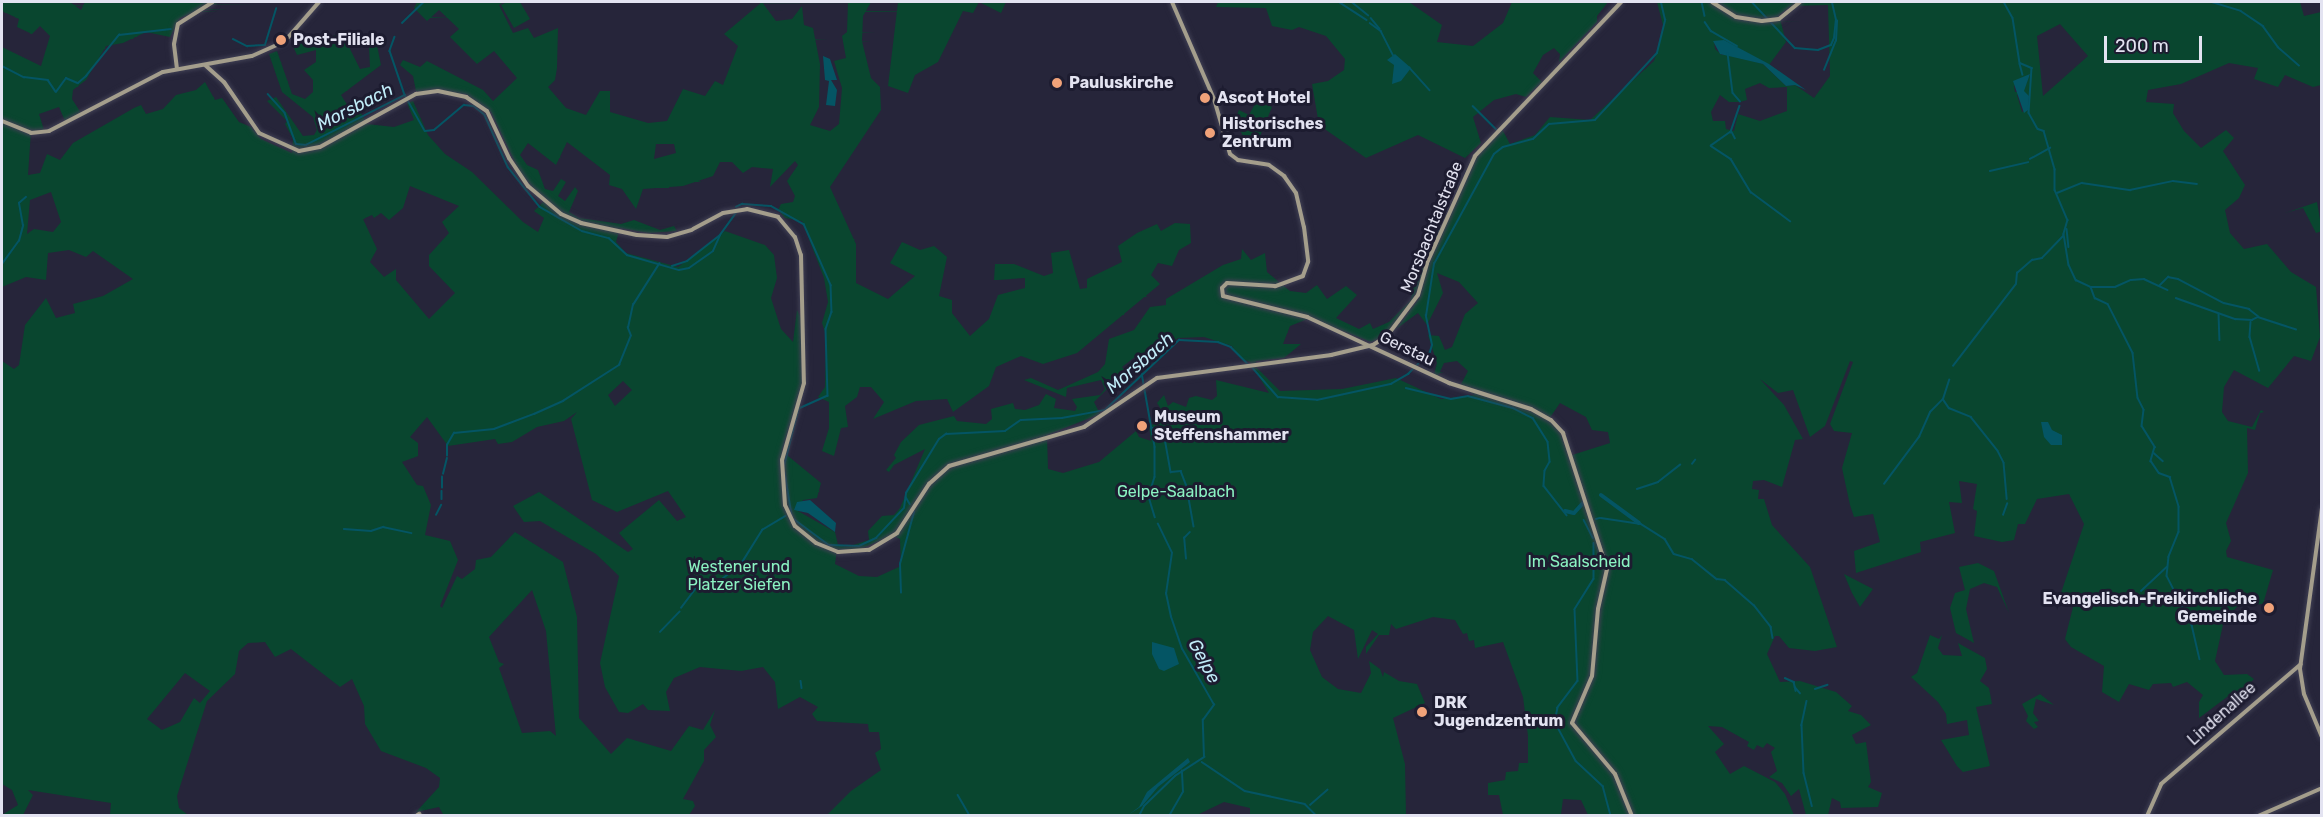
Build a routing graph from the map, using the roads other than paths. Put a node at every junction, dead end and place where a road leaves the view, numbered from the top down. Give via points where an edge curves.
1 (213, 2) edge
2 (320, 2) edge
3 (1172, 2) edge
4 (1621, 2) edge
5 (1712, 2) edge
6 (1800, 2) edge
7 (205, 65) junction
8 (177, 69) junction
9 (2, 121) edge
10 (1383, 339) junction
11 (1373, 345) junction
12 (1384, 351) junction
13 (2322, 508) edge
14 (2301, 664) junction
15 (2322, 737) edge
16 (2322, 788) edge
17 (1632, 816) edge
18 (2147, 816) edge
19 (2258, 816) edge

1 - 8 main road via 178,24 174,44
2 - 7 main road via 280,45 245,58
3 - 11 main road, Gerstau via 1214,99 1230,154 1238,160 1269,165 1284,176 1296,193 1304,227 1308,262 1303,276 1275,286 1229,283 1222,294 1230,300 1293,312
4 - 10 main road, Morsbachtalstraße via 1475,156 1427,263 1416,298
5 - 6 main road via 1736,16 1770,21
7 - 8 main road
7 - 11 main road, Morsbachtalstraße via 225,84 259,133 299,151 320,147 416,94 445,92 481,105 528,186 544,203 568,218 610,231 657,237 676,236 723,213 755,210 780,218 798,241 804,383 783,454 782,481 787,512 795,526 811,540 832,550 863,551 888,541 929,484 949,466 1084,427 1144,386 1168,375 1331,355
8 - 9 main road via 159,73 49,131 31,133
10 - 11 main road, Morsbachtalstraße
10 - 12 main road
11 - 12 main road, Gerstau
12 - 17 main road, Gerstau via 1462,388 1512,401 1544,415 1563,433 1607,569 1598,609 1592,676 1572,723 1615,774
13 - 14 main road
14 - 15 main road via 2302,687
14 - 18 main road, Lindenallee via 2161,784
16 - 19 main road

